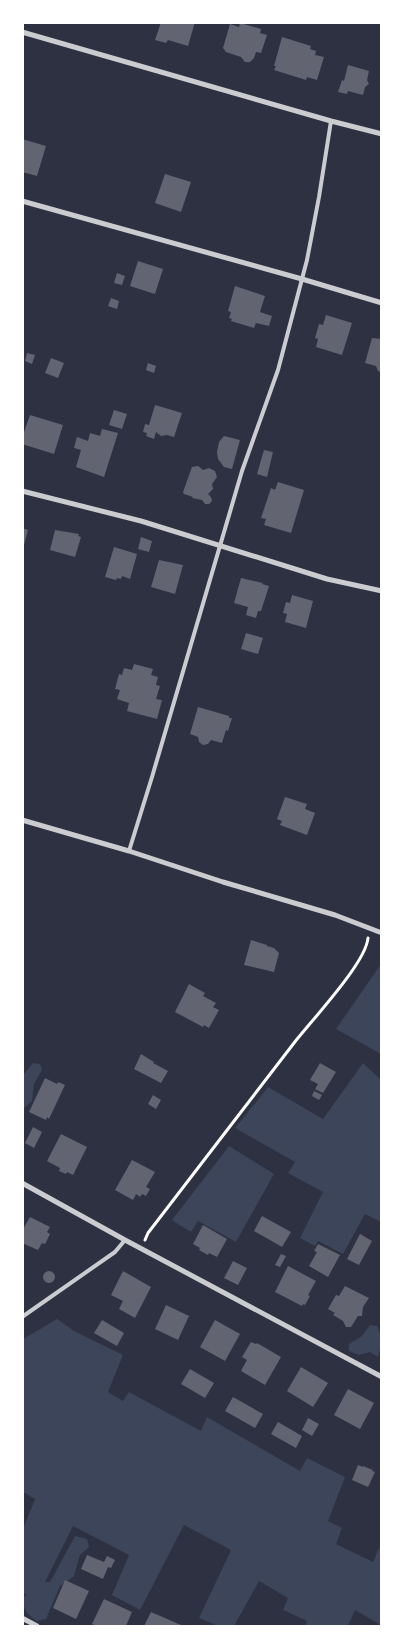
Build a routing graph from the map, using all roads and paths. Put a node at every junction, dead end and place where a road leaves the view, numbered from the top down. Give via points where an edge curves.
1 (22, 32) edge
2 (331, 121) junction
3 (382, 134) edge
4 (22, 201) edge
5 (302, 279) junction
6 (382, 304) edge
7 (22, 491) edge
8 (220, 545) junction
9 (382, 591) edge
10 (22, 820) edge
11 (129, 851) junction
12 (368, 928) junction
13 (382, 933) edge
14 (22, 1182) edge
15 (125, 1240) junction
16 (141, 1248) junction
17 (22, 1318) edge
18 (382, 1377) edge
19 (22, 1618) edge
20 (37, 1626) edge

1 - 2 street
2 - 3 street
2 - 5 lane
4 - 5 street
5 - 6 street
5 - 8 lane via 278,370 245,461
7 - 8 street
8 - 9 street via 327,579
8 - 11 lane
10 - 11 street
11 - 12 street
12 - 13 street
12 - 16 path via 368,941 348,976 148,1233
14 - 15 street
15 - 16 street
15 - 17 lane via 115,1252
16 - 18 street
19 - 20 street

